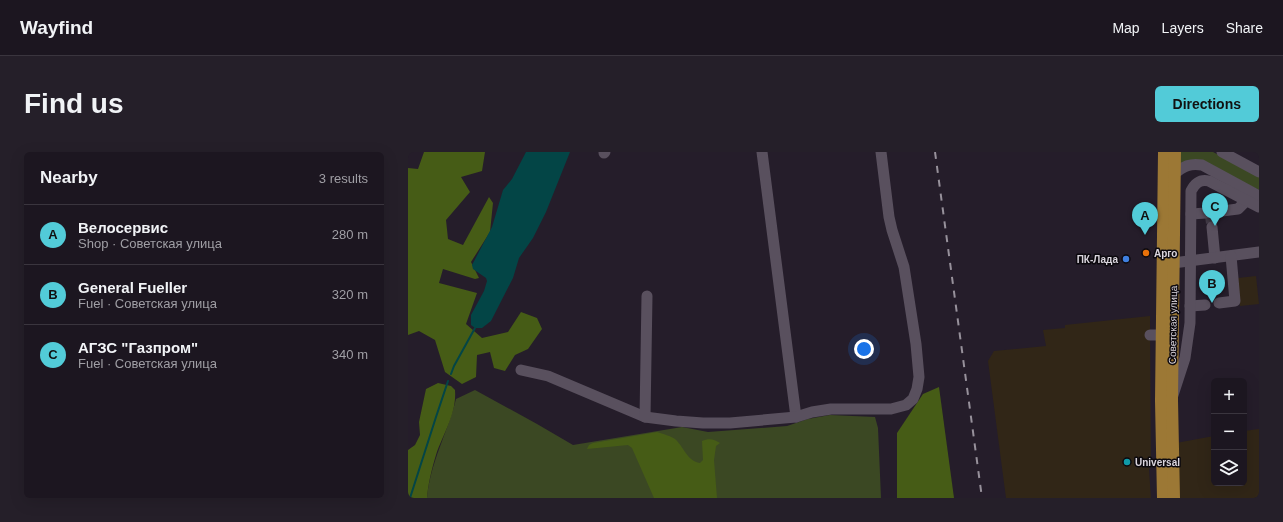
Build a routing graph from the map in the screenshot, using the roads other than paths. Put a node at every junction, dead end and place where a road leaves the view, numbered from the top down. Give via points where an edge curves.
1 (762, 152) edge
2 (881, 152) edge
3 (1164, 152) edge
4 (1175, 152) edge
5 (1222, 152) edge
6 (1259, 172) edge
7 (1174, 174) junction
8 (1259, 196) edge
9 (1246, 201) junction
10 (1259, 207) edge
11 (1191, 214) junction
12 (1212, 227) tunnel mouth
13 (1259, 252) edge
14 (1231, 256) junction
15 (1215, 258) junction
16 (1190, 261) junction
17 (1173, 263) junction
18 (647, 296) dead end
19 (1218, 303) dead end
20 (1205, 305) dead end
21 (1190, 306) junction
22 (521, 370) dead end
23 (1172, 370) junction
24 (644, 417) junction
25 (796, 417) junction
26 (1163, 498) edge
27 (1174, 498) edge

1 - 25 street
2 - 25 street via 889,217 904,267 916,344 919,377 917,389 913,399 901,408 831,409
3 - 23 main road, Советская улица via 1156,335
4 - 7 main road, Советская улица
5 - 6 street
7 - 8 street via 1185,166 1202,165
7 - 17 main road, Советская улица
9 - 10 street
9 - 11 street via 1238,209
9 - 11 street via 1209,181 1201,181 1192,191
11 - 16 street
12 - 15 street
13 - 14 street
14 - 15 street
14 - 19 street via 1235,301
15 - 16 street
16 - 17 street
16 - 21 street
17 - 23 main road, Советская улица
18 - 24 street
20 - 21 street
21 - 23 street via 1188,338
22 - 24 street via 548,376
23 - 26 main road, Советская улица
23 - 27 main road, Советская улица
24 - 25 street via 703,423

